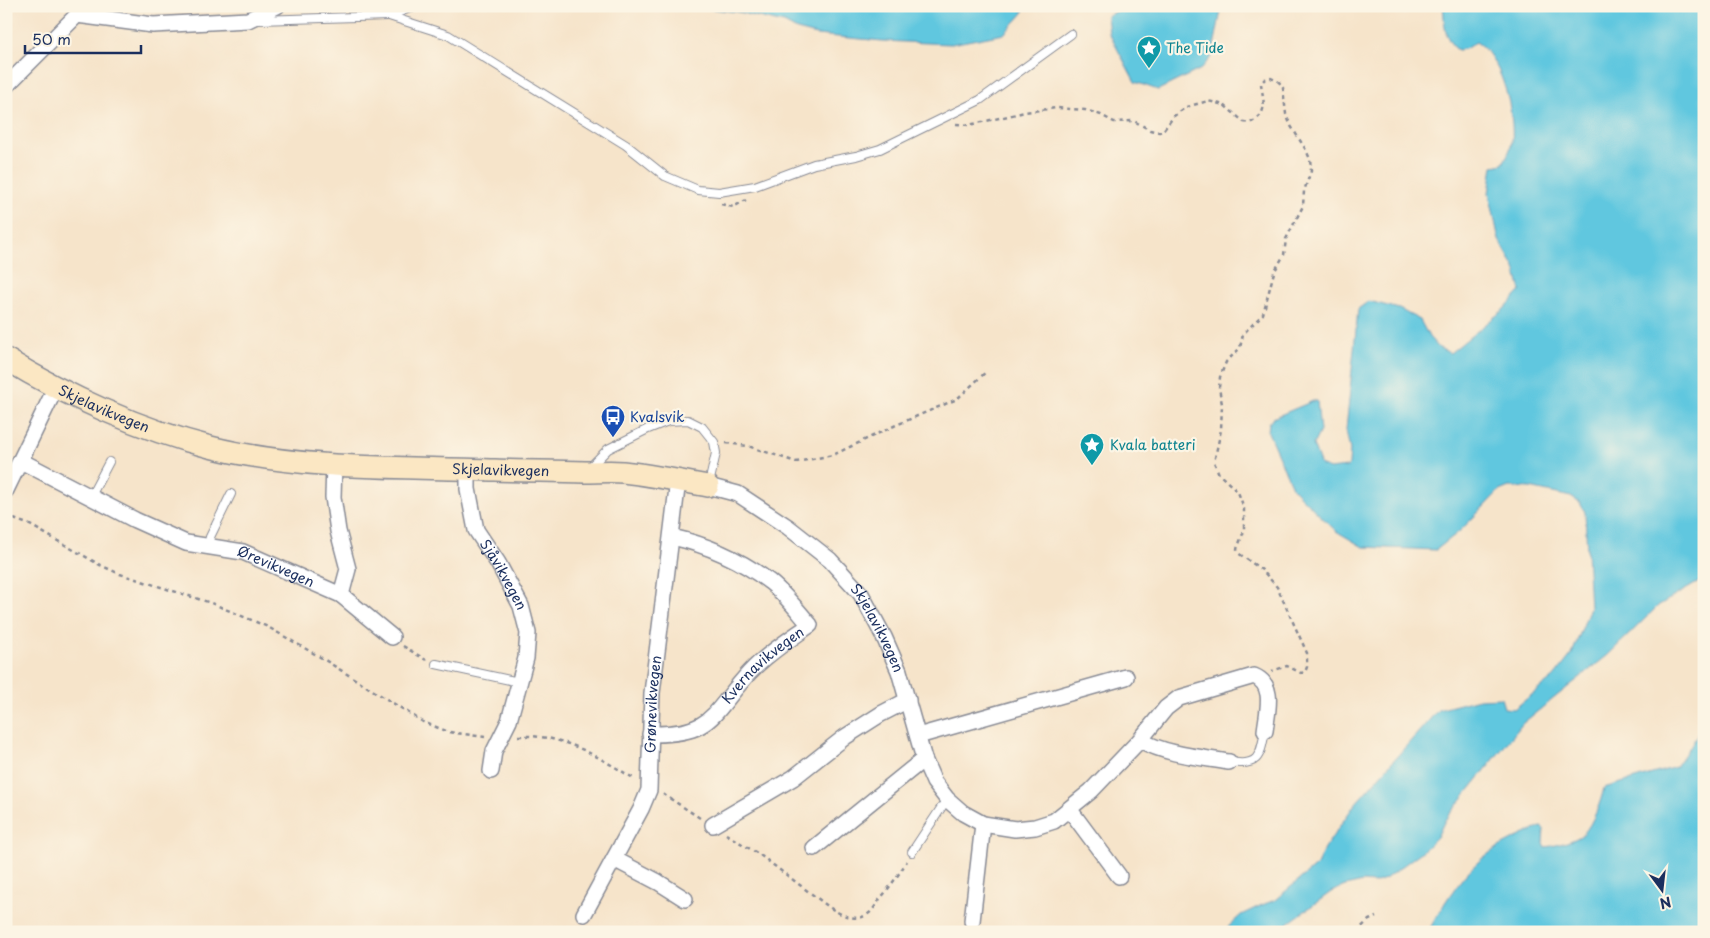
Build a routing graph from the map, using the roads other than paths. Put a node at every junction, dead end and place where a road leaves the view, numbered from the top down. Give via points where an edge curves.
1 (277, 6) edge
2 (415, 6) edge
3 (389, 16) junction
4 (248, 20) junction
5 (1071, 34) dead end
6 (6, 86) edge
7 (6, 359) edge
8 (56, 387) junction
9 (21, 461) junction
10 (109, 462) dead end
11 (334, 464) junction
12 (468, 469) junction
13 (586, 472) junction
14 (678, 480) junction
15 (708, 486) junction
16 (6, 490) edge
17 (231, 494) dead end
18 (92, 496) junction
19 (672, 537) junction
20 (208, 545) junction
21 (341, 595) junction
22 (392, 637) road end
23 (436, 664) road end
24 (1126, 677) dead end
25 (519, 682) junction
26 (908, 700) junction
27 (1265, 731) joint
28 (650, 734) junction
29 (918, 736) junction
30 (1140, 740) junction
31 (924, 759) junction
32 (1229, 762) joint
33 (491, 771) dead end
34 (947, 799) junction
35 (1070, 810) junction
36 (983, 824) junction
37 (712, 826) road end
38 (814, 848) dead end
39 (912, 852) road end
40 (614, 859) junction
41 (1119, 876) dead end
42 (684, 899) dead end
43 (584, 914) dead end
44 (972, 921) dead end

1 - 4 street
2 - 3 lane
3 - 4 lane
3 - 5 lane via 448,35 626,145 665,176 698,190 719,192 755,186 814,164 880,149 980,100
4 - 6 street via 153,25 77,15
7 - 8 main road, Skjelavikvegen
8 - 9 street
8 - 11 main road, Skjelavikvegen via 175,438 211,448
9 - 16 street
9 - 18 street, Ørevikvegen
10 - 18 lane
11 - 12 main road, Skjelavikvegen
11 - 21 street via 333,497 348,569
12 - 13 main road, Skjelavikvegen
12 - 25 street, Sjåvikvegen via 468,489 476,530 521,606 528,633 526,658
13 - 14 main road, Skjelavikvegen via 622,472
13 - 15 lane via 608,449 668,421 688,420 702,427 714,442 716,453
14 - 15 main road, Skjelavikvegen
14 - 19 street, Grønevikvegen
15 - 26 street, Skjelavikvegen via 738,494 830,560 861,594 884,637
17 - 20 lane
18 - 20 street, Ørevikvegen via 186,543
19 - 28 street, Grønevikvegen via 652,693
19 - 28 street, Kvernavikvegen via 708,547 752,570 776,588 810,625 750,672 706,724 668,734
20 - 21 street, Ørevikvegen via 243,552
21 - 22 street, Ørevikvegen
23 - 25 lane
24 - 29 street
25 - 33 street, Sjåvikvegen via 509,721 494,751
26 - 29 street, Skjelavikvegen
26 - 37 street via 845,737 793,778
27 - 30 street, Skjelavikvegen via 1268,690 1263,681 1254,676 1179,698 1166,708
27 - 32 lane via 1256,759 1245,765
28 - 40 street, Grønevikvegen via 649,790
29 - 31 street, Skjelavikvegen
30 - 32 street via 1164,750
30 - 35 street, Skjelavikvegen
31 - 34 street, Skjelavikvegen via 934,782
31 - 38 street
34 - 36 street, Skjelavikvegen
34 - 39 lane
35 - 36 street, Skjelavikvegen via 1054,821 1036,827 1015,829
35 - 41 street
36 - 44 street
40 - 42 street
40 - 43 street, Grønevikvegen

